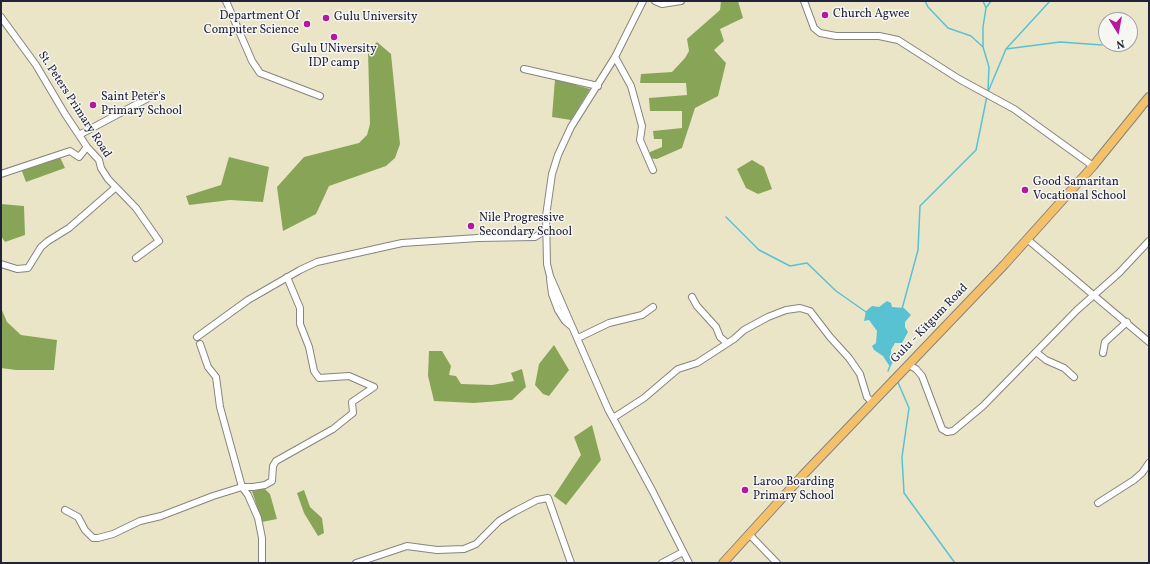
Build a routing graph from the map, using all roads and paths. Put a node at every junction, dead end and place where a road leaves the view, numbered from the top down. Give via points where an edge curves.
1 (226, 1) edge
2 (643, 1) edge
3 (655, 1) edge
4 (681, 1) edge
5 (804, 1) edge
6 (1, 17) edge
7 (615, 57) junction
8 (524, 69) dead end
9 (598, 86) junction
10 (152, 96) dead end
11 (320, 96) dead end
12 (1149, 97) edge
13 (79, 135) junction
14 (87, 147) junction
15 (1093, 166) junction
16 (653, 170) dead end
17 (1, 174) edge
18 (116, 188) junction
19 (546, 230) junction
20 (535, 237) junction
21 (1028, 239) junction
22 (1149, 241) edge
23 (547, 245) junction
24 (136, 258) dead end
25 (1, 264) edge
26 (287, 277) junction
27 (1095, 295) junction
28 (692, 297) dead end
29 (653, 307) dead end
30 (1127, 322) junction
31 (197, 337) dead end
32 (578, 338) junction
33 (1149, 342) edge
34 (727, 343) junction
35 (200, 344) dead end
36 (1036, 352) junction
37 (1103, 352) dead end
38 (909, 365) junction
39 (1074, 377) dead end
40 (872, 402) junction
41 (613, 418) junction
42 (1149, 463) edge
43 (242, 487) junction
44 (1098, 503) dead end
45 (65, 510) dead end
46 (750, 534) junction
47 (683, 552) junction
48 (262, 563) edge
49 (356, 563) edge
50 (570, 563) edge
51 (662, 563) edge
52 (689, 563) edge
53 (723, 563) edge
54 (777, 563) edge

1 - 11 street via 252,61 260,73
2 - 7 street
3 - 4 street via 662,4
5 - 15 street via 812,24 820,33 836,36 879,36 898,40 959,79 1014,109
6 - 13 street, St. Peters Primary Road via 36,65
7 - 9 street
7 - 16 street via 631,86 642,126 640,140
8 - 9 street
9 - 19 street via 571,127 558,155 549,186
10 - 13 street
12 - 15 main road, Gulu - Kitgum Road
13 - 14 street, St. Peters Primary Road
14 - 17 street via 79,157 70,151
14 - 18 street, St. Peters Primary Road via 99,160 101,168
15 - 21 main road, Gulu - Kitgum Road
18 - 24 street, St. Peters Primary Road via 148,224 159,241
18 - 25 street via 69,228 48,241 28,268 17,269
19 - 20 street
19 - 23 street
20 - 23 street
20 - 26 street via 402,243 317,262
21 - 27 street
21 - 38 main road, Gulu - Kitgum Road
22 - 27 street
23 - 32 street via 552,294 565,321 573,327
26 - 31 street via 248,300
26 - 43 street via 300,308 300,324 318,378 349,376 375,388 354,401 353,413 333,429 276,461 273,466 272,482 253,488
27 - 30 street
27 - 36 street
28 - 34 street
29 - 32 street via 642,315 612,322
30 - 33 street
30 - 37 street via 1105,342
32 - 41 street
34 - 40 street via 768,316 786,310 806,309 850,358 860,374 867,397
34 - 41 street via 698,362 678,369 644,398
35 - 43 street via 208,367 216,377 220,407
36 - 38 street via 974,414 950,432 942,429 922,376
36 - 39 street via 1064,368
38 - 40 main road, Gulu - Kitgum Road
40 - 46 main road, Gulu - Kitgum Road
41 - 47 street
42 - 44 street via 1134,480
43 - 45 street via 190,503 98,538 93,538 78,517
43 - 48 street via 258,518 262,538
46 - 53 main road, Gulu - Kitgum Road
46 - 54 street
47 - 51 street
47 - 52 street
49 - 50 street via 407,546 437,550 464,549 476,544 499,521 537,500 548,498

